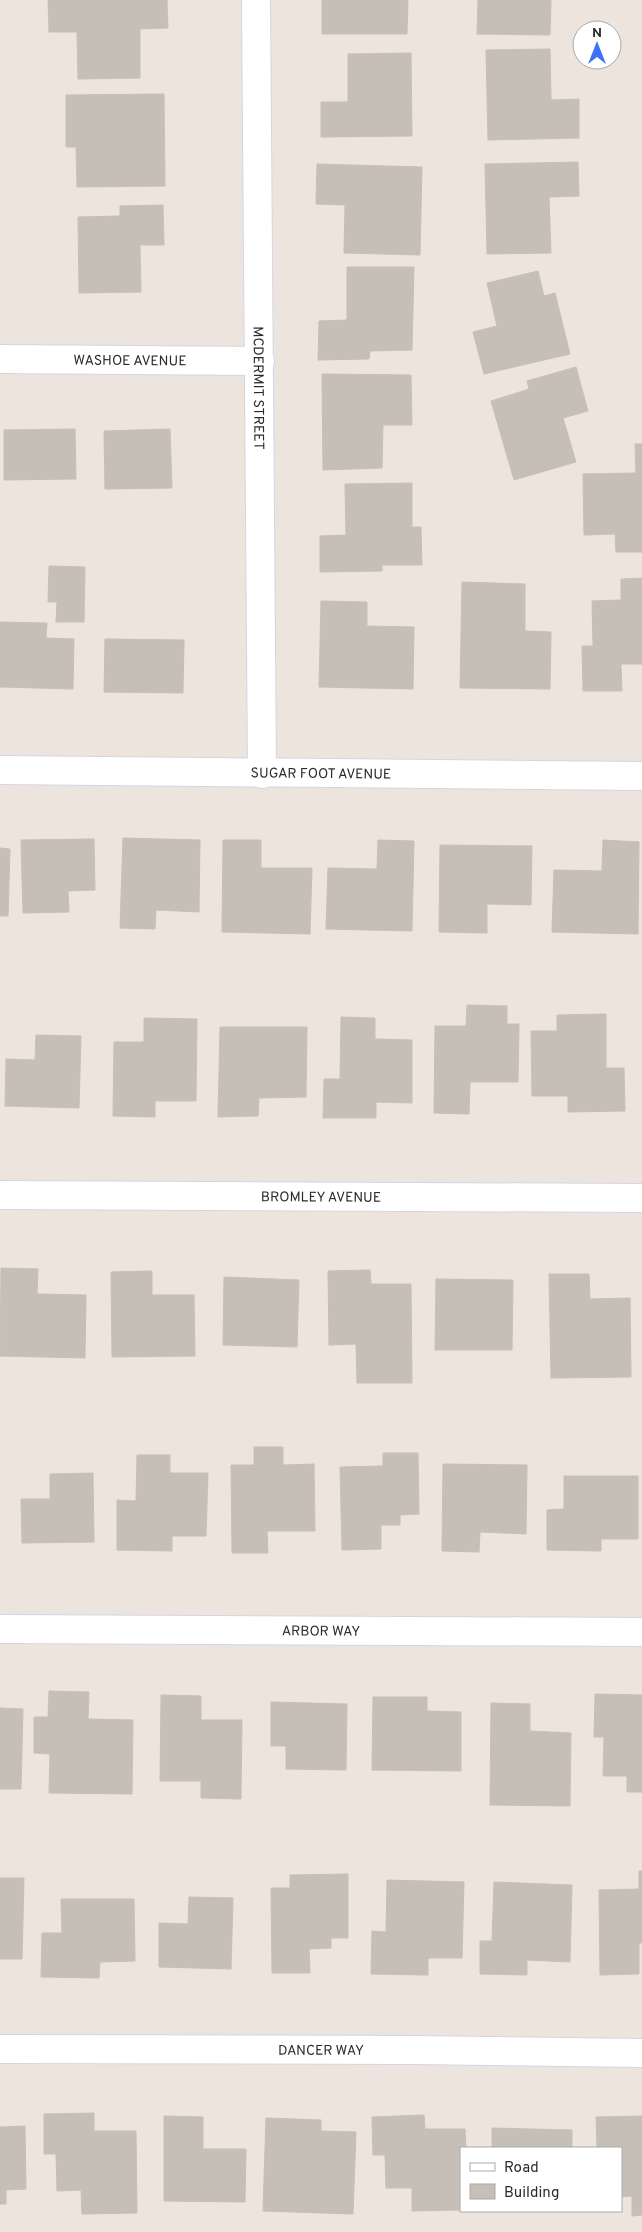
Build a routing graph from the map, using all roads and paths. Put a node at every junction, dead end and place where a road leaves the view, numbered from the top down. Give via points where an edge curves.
1 (256, 0) edge
2 (0, 359) edge
3 (260, 361) junction
4 (0, 770) edge
5 (262, 774) junction
6 (642, 776) edge
7 (0, 1195) edge
8 (642, 1198) edge
9 (0, 1629) edge
10 (642, 1632) edge
11 (0, 2049) edge
12 (642, 2053) edge

1 - 3 street, MCDERMIT STREET
2 - 3 street, WASHOE AVENUE
3 - 5 street, MCDERMIT STREET
4 - 5 street, SUGAR FOOT AVENUE
5 - 6 street, SUGAR FOOT AVENUE
7 - 8 street, BROMLEY AVENUE
9 - 10 street, ARBOR WAY
11 - 12 street, DANCER WAY

